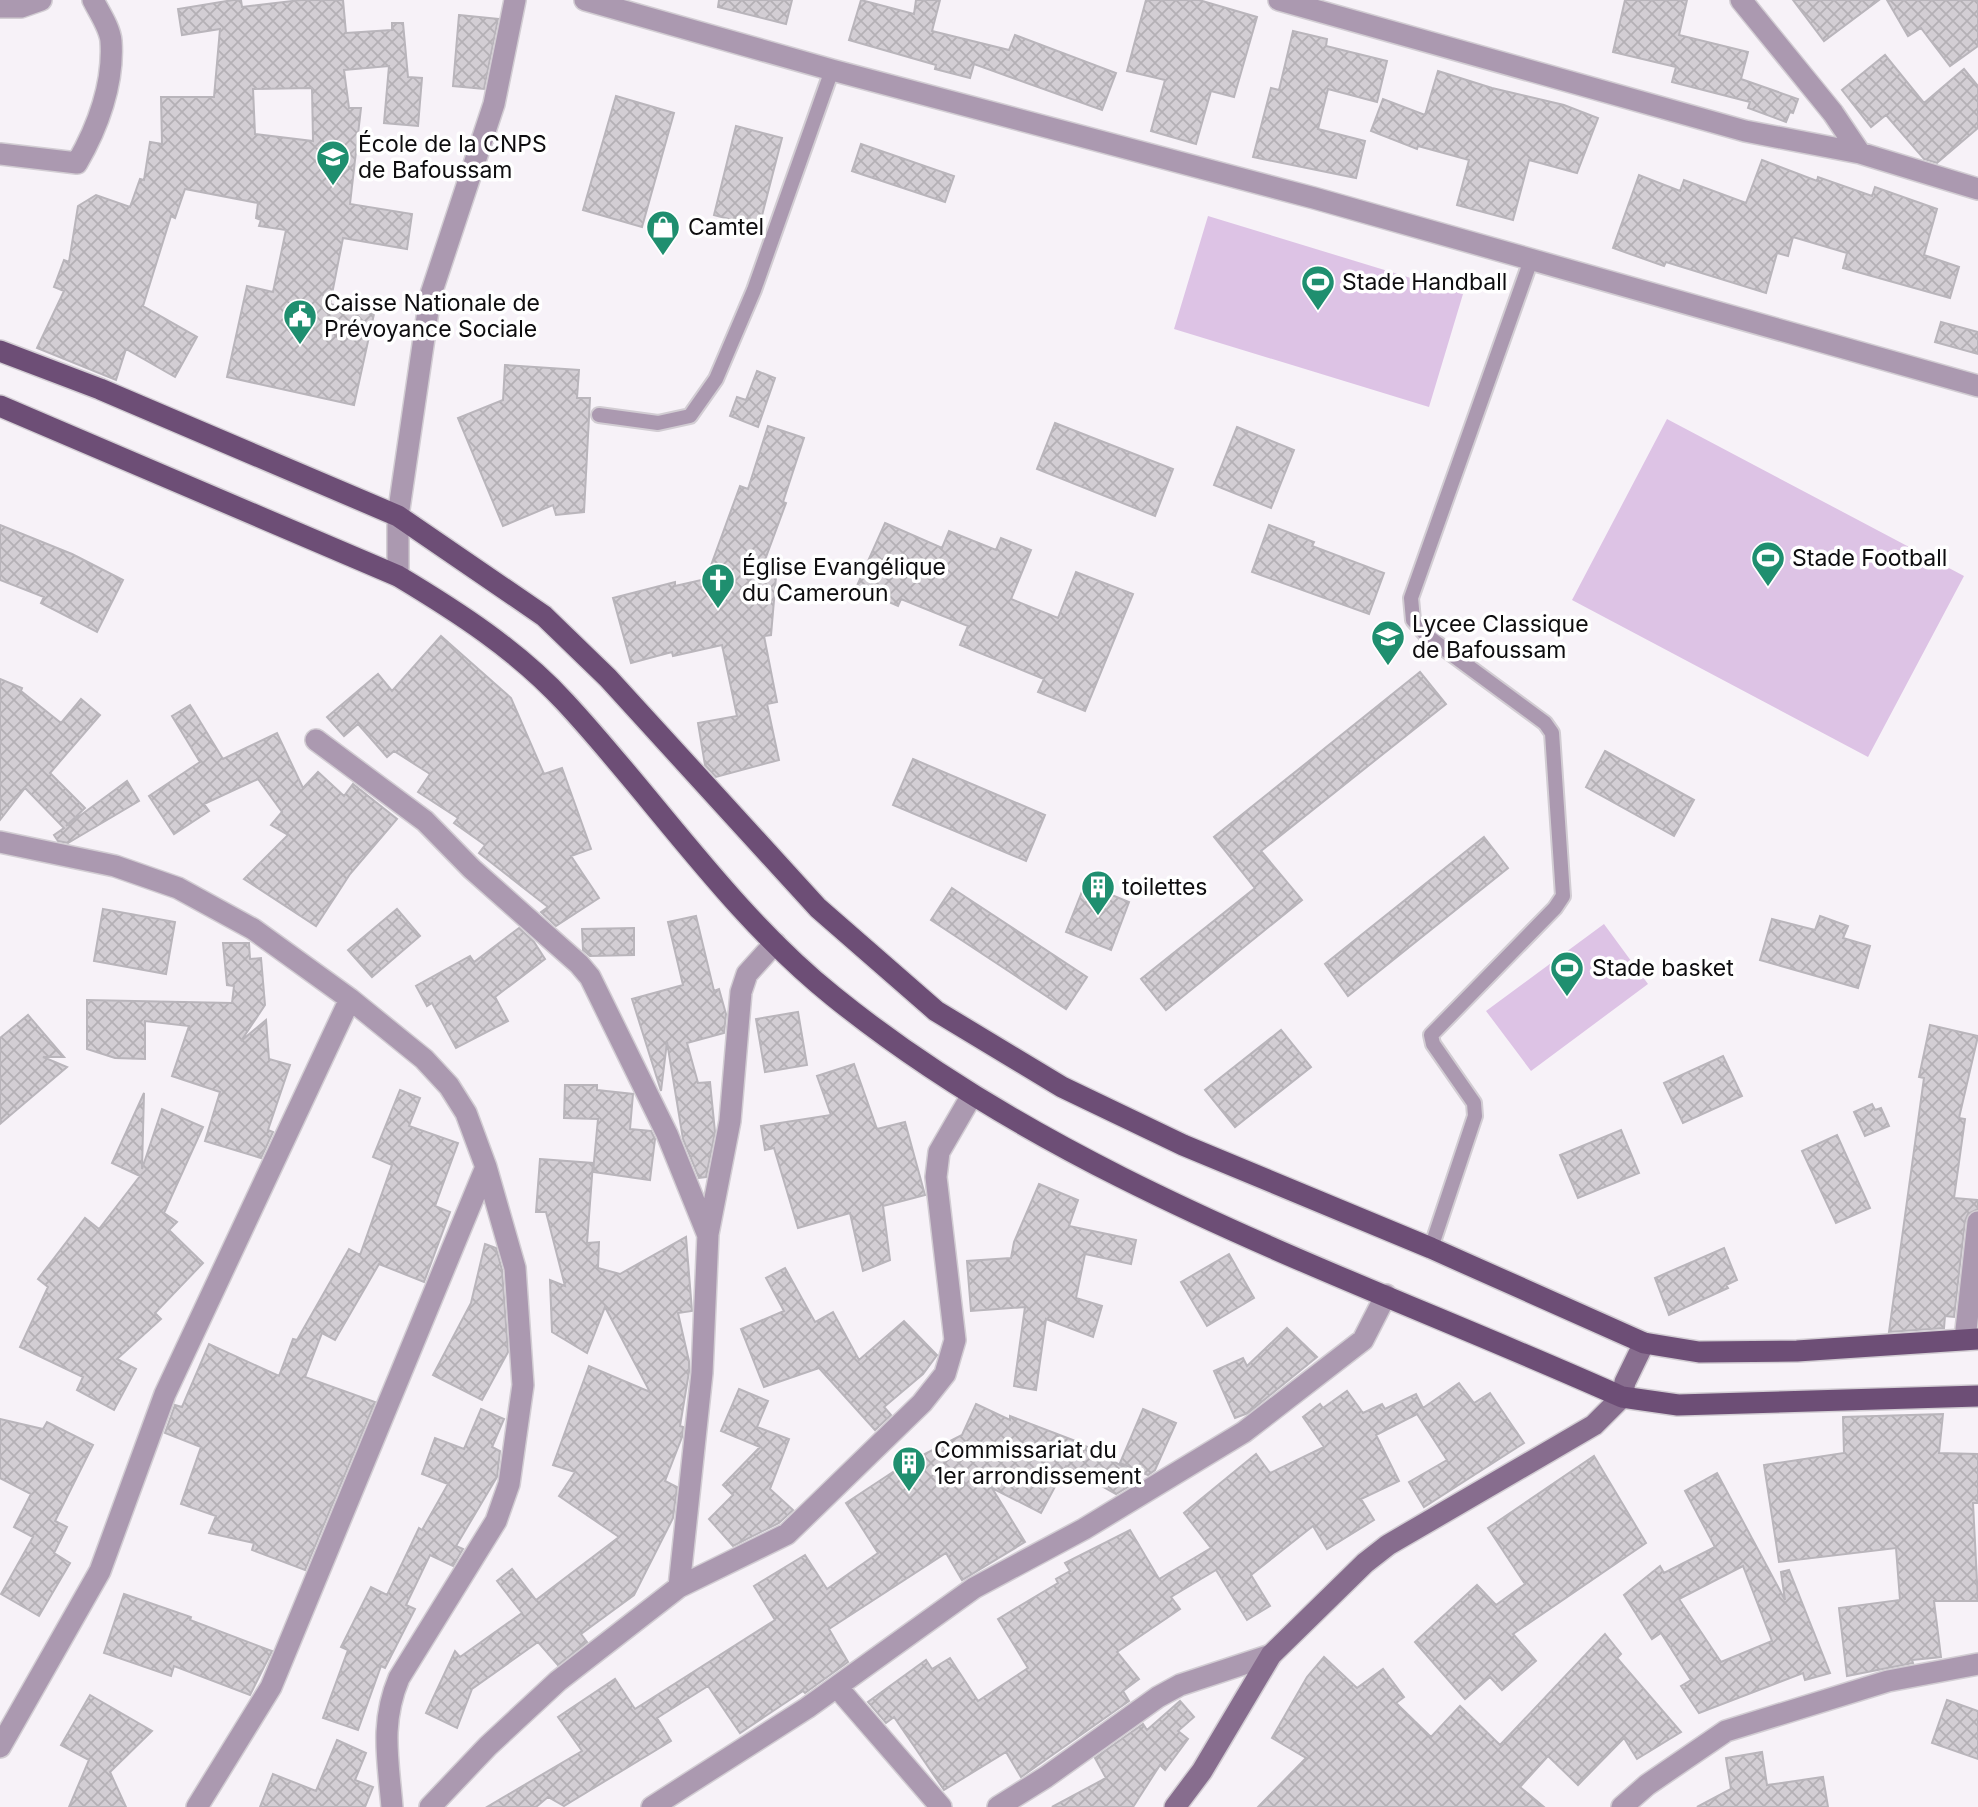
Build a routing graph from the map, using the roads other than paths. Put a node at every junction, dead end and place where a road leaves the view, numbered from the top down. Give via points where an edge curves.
1 (41, 0) edge
2 (93, 0) edge
3 (515, 0) edge
4 (585, 0) edge
5 (1279, 0) edge
6 (1741, 0) edge
7 (0, 7) edge
8 (832, 70) junction
9 (1860, 153) junction
10 (0, 154) edge
11 (1978, 189) edge
12 (1531, 260) junction
13 (0, 351) edge
14 (1978, 386) edge
15 (1, 409) edge
16 (599, 415) dead end
17 (398, 516) junction
18 (398, 576) junction
19 (316, 740) dead end
20 (0, 842) edge
21 (775, 943) junction
22 (350, 999) junction
23 (972, 1095) junction
24 (486, 1167) junction
25 (1978, 1222) edge
26 (708, 1234) junction
27 (1432, 1248) junction
28 (1386, 1295) junction
29 (1972, 1339) edge
30 (1644, 1343) junction
31 (1978, 1396) edge
32 (1622, 1397) junction
33 (679, 1587) junction
34 (1271, 1655) junction
35 (1978, 1664) edge
36 (837, 1687) junction
37 (0, 1747) edge
38 (197, 1807) edge
39 (392, 1807) edge
40 (430, 1807) edge
41 (652, 1807) edge
42 (941, 1807) edge
43 (998, 1807) edge
44 (1174, 1807) edge
45 (1622, 1807) edge

1 - 7 street via 21,7
2 - 10 street via 111,39 107,89 92,137 77,163
3 - 17 street via 494,104 430,297
4 - 8 street
5 - 9 street via 1745,131
6 - 9 street
8 - 12 street
8 - 16 lane via 754,289 716,379 690,416 658,423
9 - 11 street
12 - 14 street
12 - 27 lane via 1411,598 1413,620 1427,636 1545,723 1552,733 1563,896 1431,1035 1474,1102 1475,1116
13 - 17 main road
15 - 18 main road
17 - 18 street
17 - 27 main road via 544,616 608,678 818,908 936,1011 1111,1111
18 - 21 main road via 509,649 564,701
19 - 26 street via 425,821 590,977 667,1134
20 - 22 street via 115,866 178,888 253,929
21 - 23 main road via 850,1010
21 - 26 street via 747,974 741,992 730,1121
22 - 24 street via 424,1059 449,1087 466,1113
22 - 37 street via 165,1394 100,1571
23 - 28 main road via 1036,1134 1169,1199
23 - 33 street via 939,1152 936,1177 955,1340 945,1374 922,1403 787,1534
24 - 38 street via 271,1687
24 - 39 street via 515,1268 523,1385 509,1484 496,1521 390,1700 385,1727
25 - 29 street
26 - 33 street via 702,1373
27 - 30 main road
28 - 32 main road
28 - 36 street via 1363,1340 1244,1432 1084,1529 974,1588
29 - 30 main road via 1699,1352
30 - 32 street
31 - 32 main road via 1678,1405
32 - 34 street via 1594,1425 1388,1545
33 - 40 street via 550,1688
34 - 43 street via 1180,1685 1158,1697
34 - 44 street via 1202,1771
35 - 45 street via 1888,1681 1726,1731
36 - 41 street
36 - 42 street

